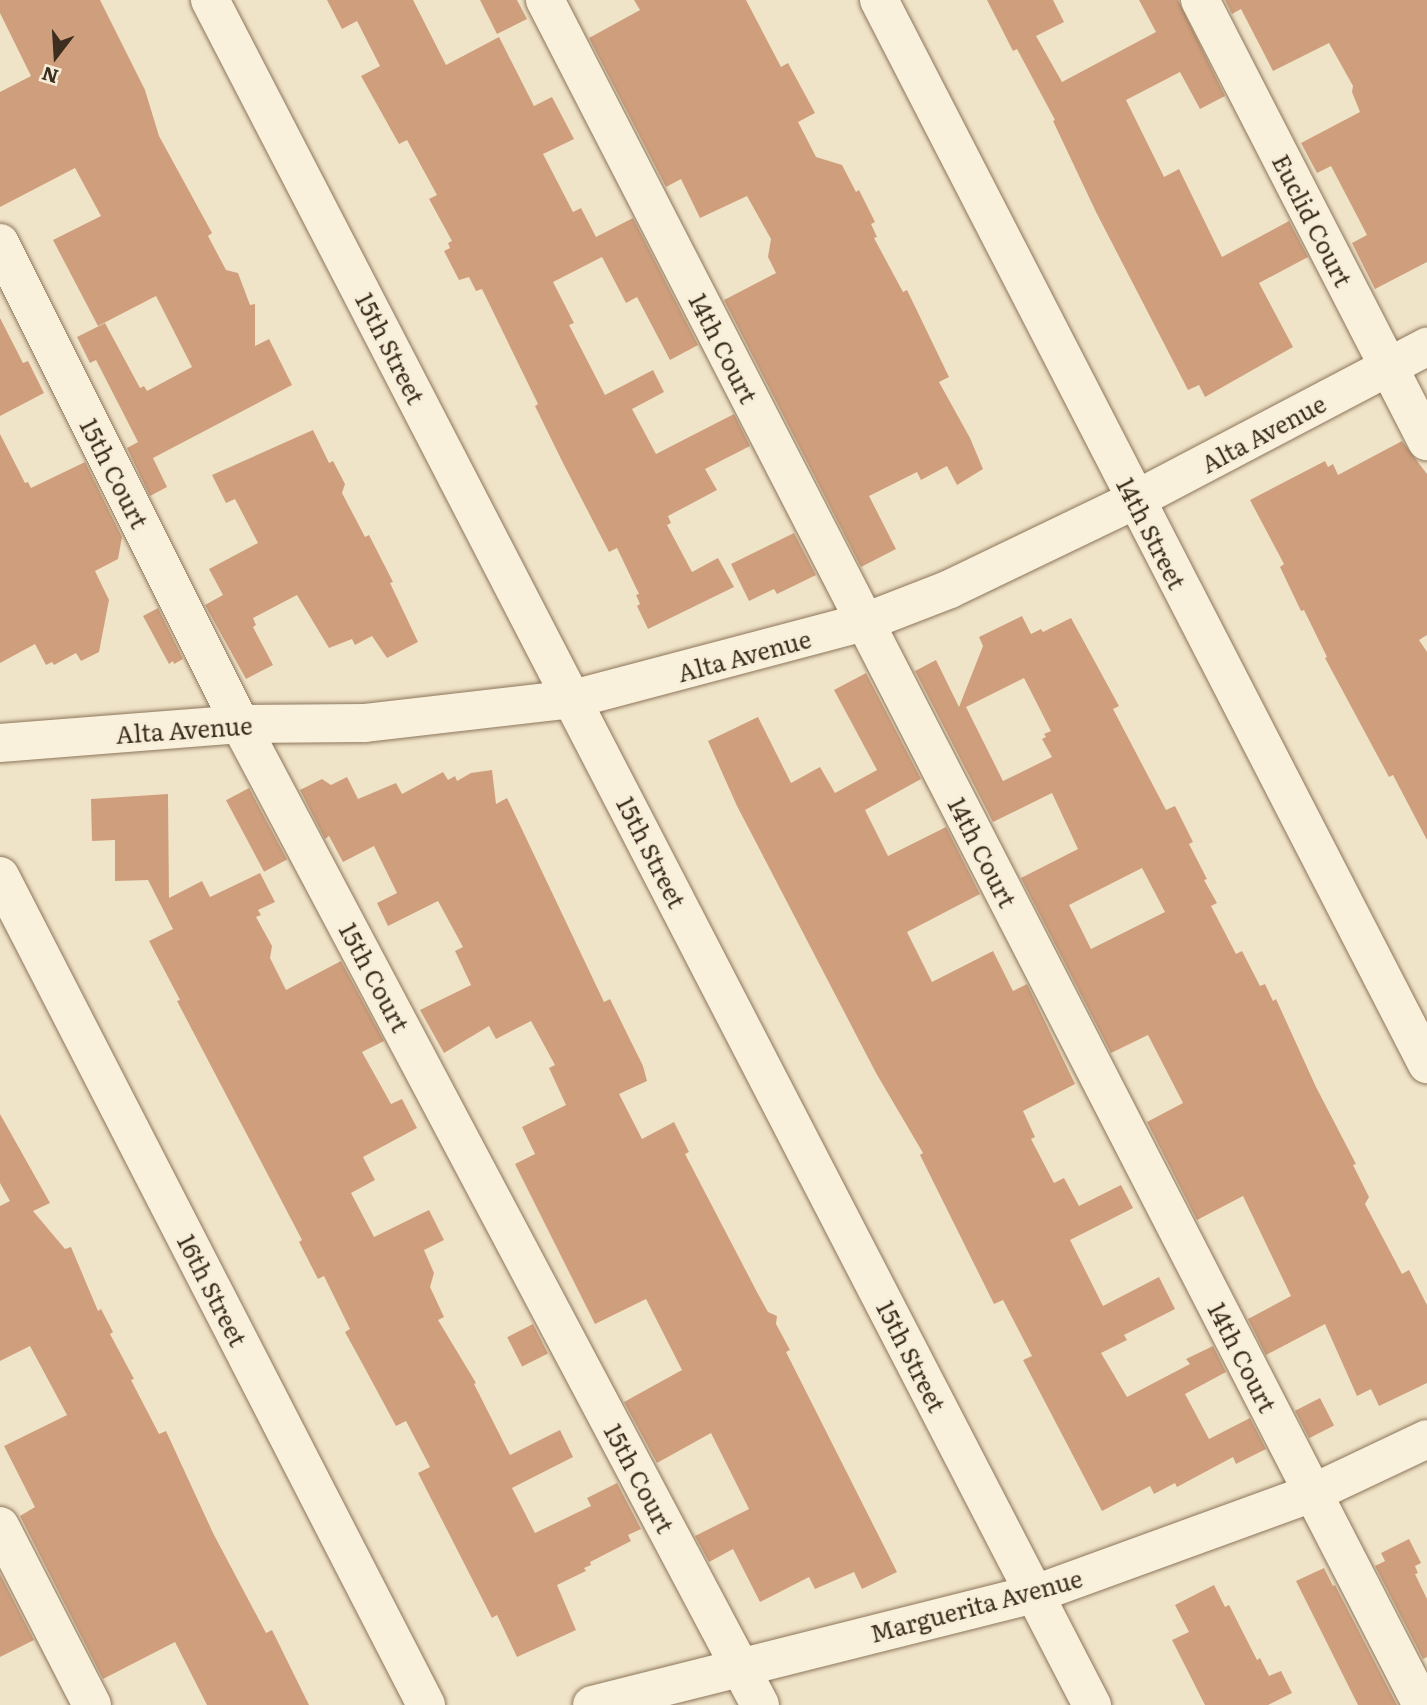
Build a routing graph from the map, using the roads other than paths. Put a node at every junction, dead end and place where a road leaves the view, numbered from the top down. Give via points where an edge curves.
1 (210, 0) edge
2 (545, 0) edge
3 (879, 0) edge
4 (1200, 0) edge
5 (0, 243) edge
6 (1427, 347) edge
7 (1388, 367) junction
8 (1427, 441) edge
9 (1135, 500) junction
10 (865, 622) junction
11 (573, 699) junction
12 (240, 724) junction
13 (0, 743) edge
14 (0, 876) edge
15 (1427, 1064) edge
16 (1427, 1439) edge
17 (1313, 1493) junction
18 (0, 1526) edge
19 (1035, 1594) junction
20 (740, 1666) junction
21 (92, 1705) edge
22 (426, 1705) edge
23 (592, 1705) edge
24 (760, 1705) edge
25 (1092, 1705) edge
26 (1422, 1705) edge

1 - 11 street, 15th Street
2 - 10 street, 14th Court
3 - 9 street, 14th Street
4 - 7 street, Euclid Court
5 - 12 street, 15th Court
6 - 7 street, Alta Avenue
7 - 8 street, Euclid Court
7 - 9 street, Alta Avenue
9 - 10 street, Alta Avenue via 950,589
9 - 15 street, 14th Street
10 - 11 street, Alta Avenue
10 - 17 street, 14th Court
11 - 12 street, Alta Avenue via 365,723
11 - 19 street, 15th Street
12 - 13 street, Alta Avenue
12 - 20 street, 15th Court
14 - 22 street, 16th Street
16 - 17 street, Marguerita Avenue
17 - 19 street, Marguerita Avenue
17 - 26 street, 14th Court
18 - 21 street
19 - 20 street, Marguerita Avenue
19 - 25 street, 15th Street
20 - 23 street, Marguerita Avenue
20 - 24 street, 15th Court

